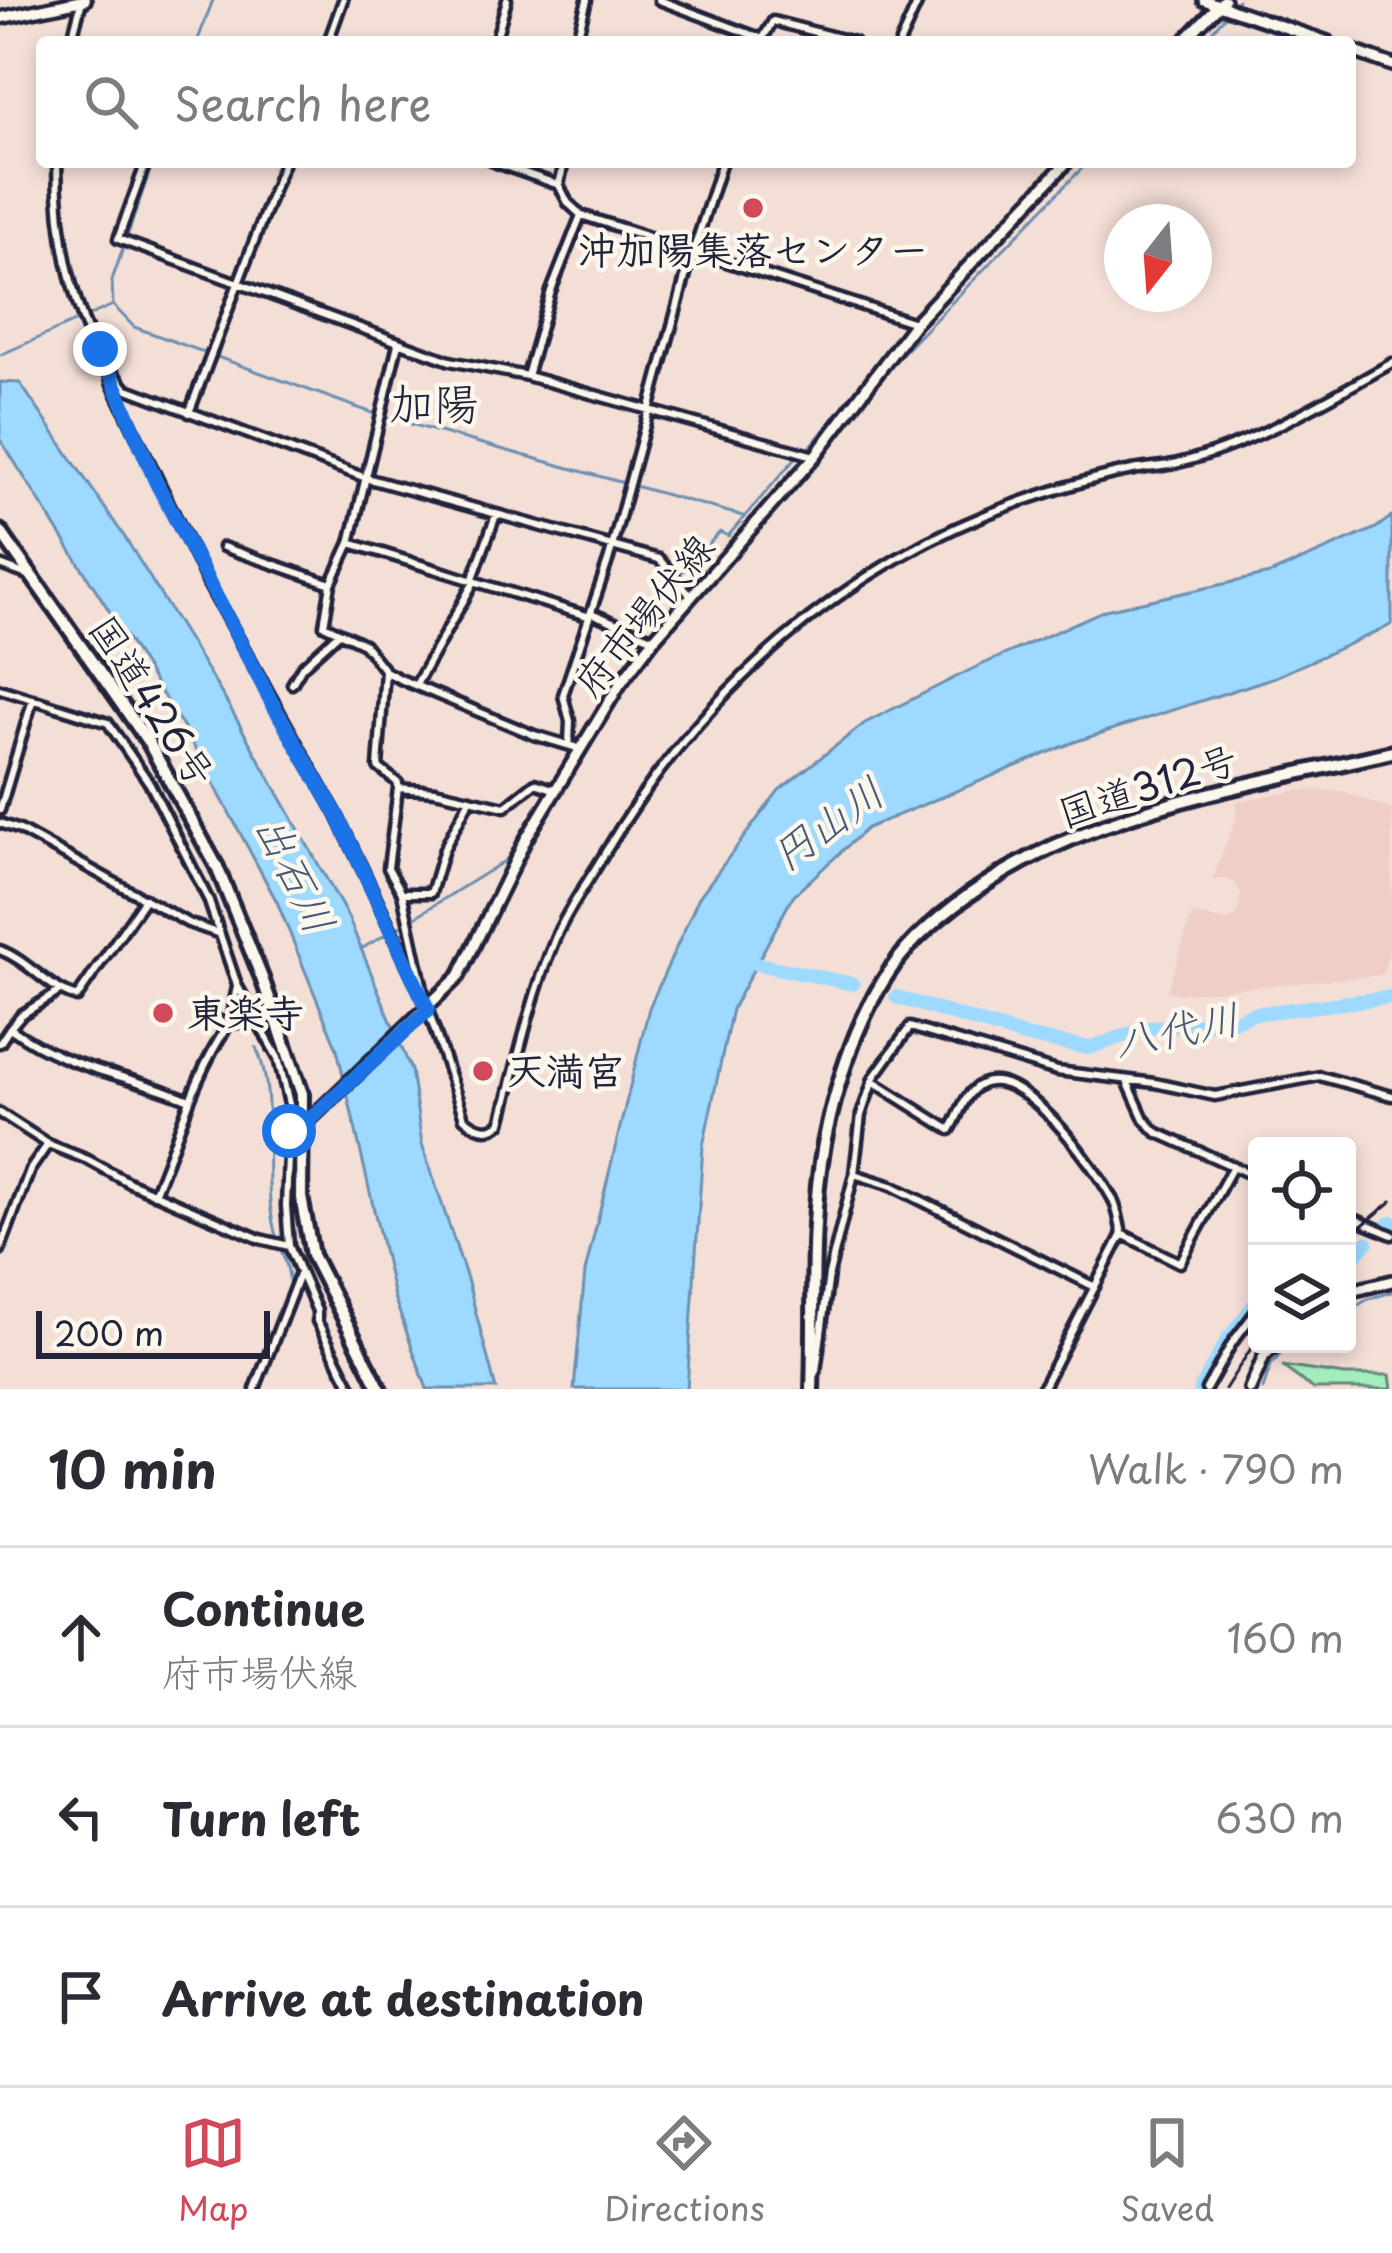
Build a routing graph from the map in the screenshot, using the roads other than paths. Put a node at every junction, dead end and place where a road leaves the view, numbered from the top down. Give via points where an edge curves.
1 (343, 0) edge
2 (507, 0) edge
3 (586, 0) edge
4 (658, 0) edge
5 (919, 0) edge
6 (1204, 0) edge
7 (80, 1) edge
8 (1221, 3) edge
9 (0, 18) edge
10 (71, 36) edge
11 (330, 36) edge
12 (497, 36) edge
13 (577, 36) edge
14 (752, 36) edge
15 (764, 36) edge
16 (831, 36) edge
17 (903, 36) edge
18 (1189, 36) edge
19 (1312, 36) edge
20 (1356, 52) edge
21 (1392, 65) edge
22 (57, 168) edge
23 (144, 168) edge
24 (282, 168) edge
25 (510, 168) edge
26 (563, 168) edge
27 (720, 168) edge
28 (1060, 168) edge
29 (559, 185) junction
30 (581, 214) junction
31 (693, 251) junction
32 (238, 284) junction
33 (915, 323) junction
34 (398, 343) junction
35 (1392, 363) edge
36 (109, 367) junction
37 (526, 376) junction
38 (649, 410) junction
39 (189, 413) junction
40 (815, 456) junction
41 (366, 478) junction
42 (496, 515) junction
43 (0, 531) edge
44 (350, 543) junction
45 (612, 546) junction
46 (223, 548) dead end
47 (0, 565) edge
48 (32, 577) junction
49 (473, 581) junction
50 (331, 584) junction
51 (691, 596) junction
52 (590, 615) junction
53 (338, 634) junction
54 (654, 639) junction
55 (385, 671) junction
56 (292, 684) dead end
57 (416, 684) junction
58 (0, 688) edge
59 (33, 699) junction
60 (569, 743) junction
61 (581, 749) junction
62 (1392, 752) edge
63 (398, 788) junction
64 (556, 790) junction
65 (469, 801) junction
66 (0, 810) edge
67 (0, 823) edge
68 (402, 893) junction
69 (145, 899) junction
70 (220, 934) junction
71 (0, 950) edge
72 (237, 985) junction
73 (60, 991) junction
74 (424, 1009) junction
75 (206, 1012) dead end
76 (255, 1021) junction
77 (228, 1025) junction
78 (10, 1028) junction
79 (0, 1042) edge
80 (872, 1082) junction
81 (1126, 1082) junction
82 (1392, 1096) edge
83 (187, 1099) junction
84 (0, 1113) edge
85 (304, 1125) junction
86 (289, 1131) junction
87 (48, 1144) junction
88 (1233, 1166) junction
89 (1248, 1173) edge
90 (854, 1174) junction
91 (154, 1194) junction
92 (1356, 1220) edge
93 (1122, 1234) junction
94 (1392, 1235) edge
95 (289, 1246) junction
96 (0, 1250) edge
97 (300, 1271) junction
98 (1392, 1281) edge
99 (1095, 1288) junction
100 (1356, 1290) edge
101 (1248, 1324) edge
102 (1267, 1353) edge
103 (813, 1382) edge
104 (255, 1389) edge
105 (352, 1389) edge
106 (380, 1389) edge
107 (1042, 1389) edge
108 (1206, 1389) edge
109 (1250, 1389) edge

1 - 11 street
2 - 12 street
3 - 13 street
4 - 14 street
5 - 17 street
6 - 8 main road
7 - 9 main road
7 - 10 street
8 - 18 main road
8 - 19 main road
15 - 16 street via 773,21
20 - 21 main road
22 - 36 street via 68,265 85,325
23 - 32 street via 118,239
24 - 32 street
25 - 29 street
26 - 29 street
27 - 31 street
28 - 33 main road, 府市場伏線
29 - 30 street
30 - 31 street
30 - 37 street
31 - 33 street
31 - 38 street
32 - 34 street
32 - 39 street
33 - 40 main road, 府市場伏線
34 - 37 street
34 - 41 street
35 - 74 street via 1216,451 1050,491 962,524 894,560 781,640 656,776 583,884 555,938 496,1127 464,1118
36 - 39 street via 125,388
36 - 74 street via 156,482 336,813
37 - 38 street
38 - 40 street
38 - 45 street
39 - 41 street
40 - 51 main road, 府市場伏線
41 - 42 street
41 - 44 street
42 - 45 street
42 - 49 street
43 - 48 highway, 国道426号
44 - 49 street
44 - 50 street
45 - 51 street via 659,559
45 - 52 street
46 - 50 street
47 - 48 street
48 - 85 highway, 国道426号 via 149,743 217,867 302,1094
49 - 52 street
49 - 57 street
50 - 53 street via 324,625
51 - 54 main road, 府市場伏線
52 - 54 street
52 - 60 street via 563,694
53 - 55 street via 364,644
53 - 56 street
54 - 61 main road, 府市場伏線
55 - 57 street
55 - 63 street via 378,767
57 - 60 street
58 - 59 street
59 - 66 street
59 - 70 street via 107,724 150,784
60 - 61 street
61 - 64 main road, 府市場伏線
62 - 103 highway, 国道312号 via 1178,801 1075,836 915,940 864,1020 829,1125 815,1223
63 - 65 street
63 - 68 street via 388,868
64 - 65 street via 535,783 505,807
64 - 74 main road, 府市場伏線 via 468,962
65 - 68 street via 431,893
67 - 69 street
68 - 74 street
69 - 70 street
69 - 73 street via 81,995
70 - 72 street
71 - 73 street
72 - 76 street
72 - 77 street
73 - 78 street
74 - 85 main road, 府市場伏線
75 - 77 street
76 - 77 street
76 - 86 street via 286,1083
77 - 83 street
78 - 79 street
78 - 83 street via 41,1051
80 - 81 street via 914,1025 1057,1071
80 - 90 street
80 - 93 street via 951,1130 983,1083 998,1082 1036,1102 1091,1166
81 - 82 street via 1215,1096 1320,1076
81 - 88 street via 1156,1132
83 - 91 street
84 - 87 street
85 - 86 street
85 - 106 highway, 国道426号 via 304,1226
86 - 95 street
87 - 91 street
87 - 96 street
88 - 89 street
88 - 93 street via 1180,1263
90 - 99 street
90 - 103 street
91 - 95 street
92 - 94 street
93 - 99 street
95 - 97 street
97 - 104 street
97 - 105 street
98 - 100 main road
99 - 107 street
101 - 108 street
102 - 109 main road

